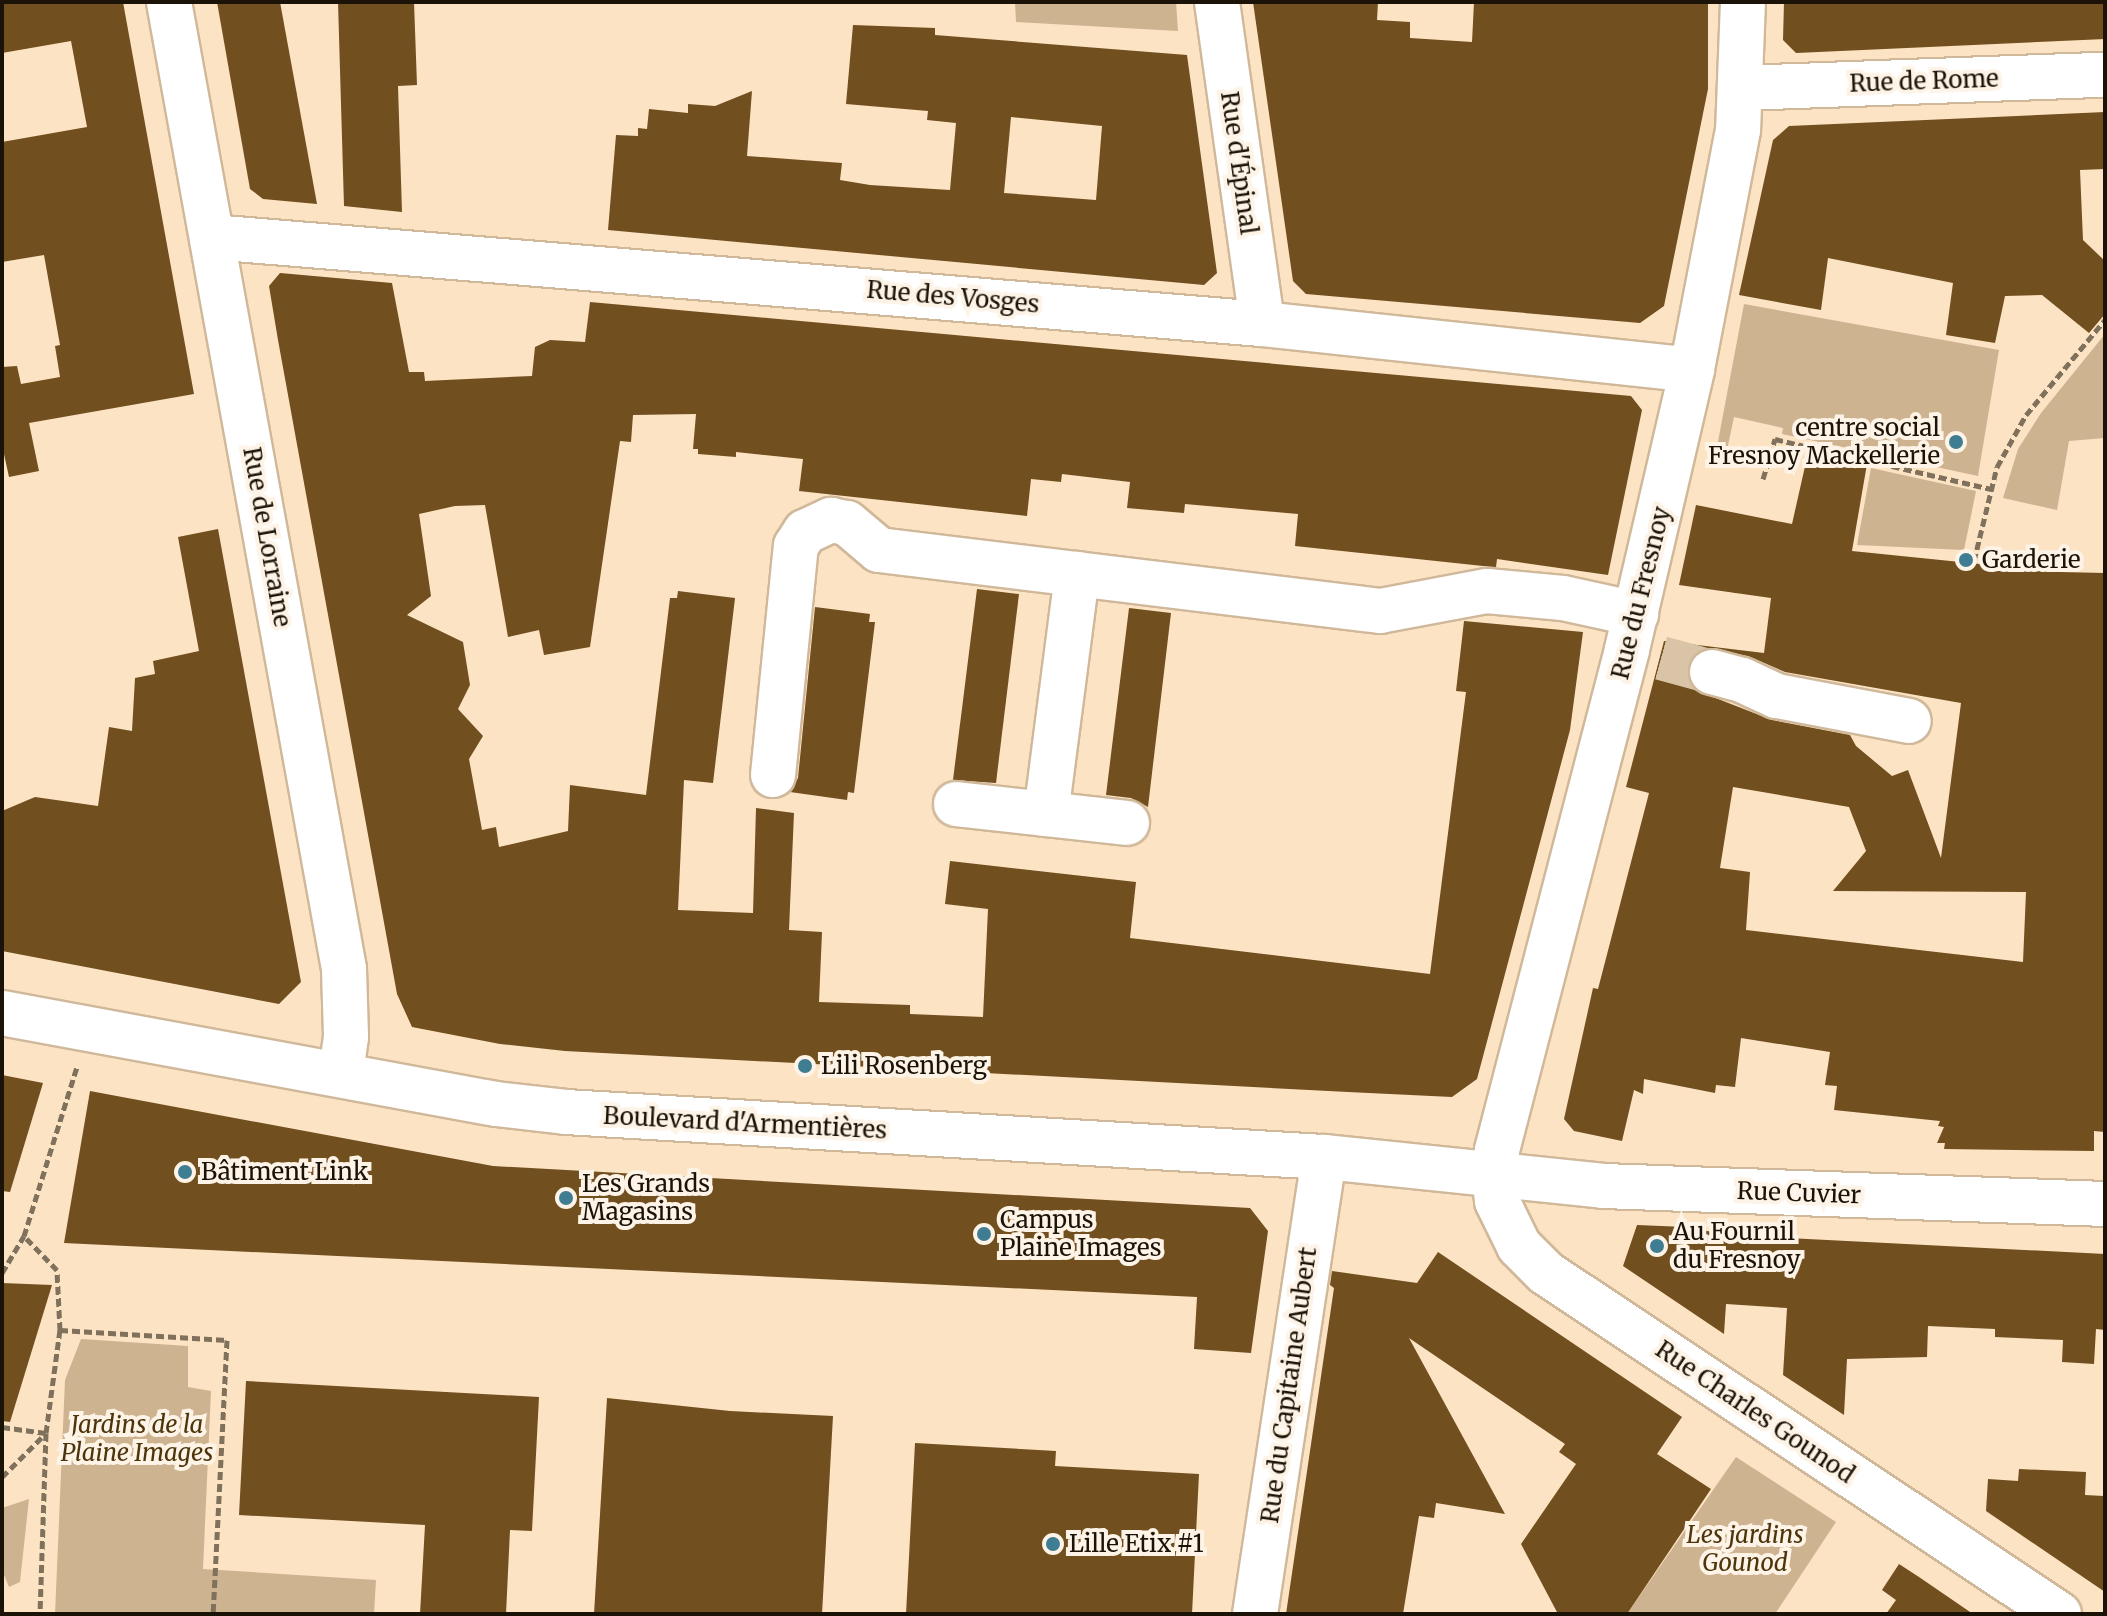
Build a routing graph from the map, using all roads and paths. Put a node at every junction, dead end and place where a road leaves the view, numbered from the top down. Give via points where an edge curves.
1 (169, 2) edge
2 (1217, 2) edge
3 (1743, 2) edge
4 (2105, 75) edge
5 (1742, 88) junction
6 (212, 237) junction
7 (2105, 320) edge
8 (1262, 324) junction
9 (1692, 370) junction
10 (1763, 479) dead end
11 (1991, 489) junction
12 (1974, 561) dead end
13 (1077, 574) junction
14 (1641, 641) junction
15 (1712, 672) tunnel mouth
16 (1909, 721) dead end
17 (773, 775) dead end
18 (956, 804) dead end
19 (1046, 814) junction
20 (1127, 823) dead end
21 (2, 1013) edge
22 (91, 1029) junction
23 (341, 1074) junction
24 (1324, 1157) junction
25 (1494, 1176) junction
26 (2105, 1204) edge
27 (24, 1236) junction
28 (2, 1273) edge
29 (60, 1330) junction
30 (2, 1427) edge
31 (46, 1433) junction
32 (2, 1477) edge
33 (40, 1614) edge
34 (213, 1614) edge
35 (1255, 1614) edge
36 (2059, 1614) edge

1 - 6 street, Rue de Lorraine
2 - 8 street, Rue d'Épinal
3 - 5 street, Rue du Fresnoy
4 - 5 street, Rue de Rome
5 - 9 street, Rue du Fresnoy
6 - 8 street, Rue des Vosges
6 - 23 street, Rue de Lorraine via 344,969
7 - 11 path via 2026,415
8 - 9 street, Rue des Vosges
9 - 14 street, Rue du Fresnoy
10 - 11 path via 1775,439
11 - 12 path
13 - 14 street via 1380,611 1487,591 1563,598
13 - 17 street via 879,550 847,523 831,520 805,532 796,546
13 - 19 street
14 - 25 street, Rue du Fresnoy
15 - 16 street via 1777,696
18 - 19 street
19 - 20 street
21 - 22 street, Boulevard d'Armentières
22 - 23 street, Boulevard d'Armentières
22 - 27 path
23 - 24 street, Boulevard d'Armentières via 566,1112
24 - 25 street, Boulevard d'Armentières
24 - 35 street, Rue du Capitaine Aubert
25 - 26 street, Rue Cuvier via 1603,1186
25 - 36 street, Rue Charles Gounod via 1505,1222 1519,1246 1546,1273
27 - 28 path
27 - 29 path via 57,1270
29 - 31 path
29 - 34 path via 227,1340
30 - 31 path
31 - 32 path
31 - 33 path

